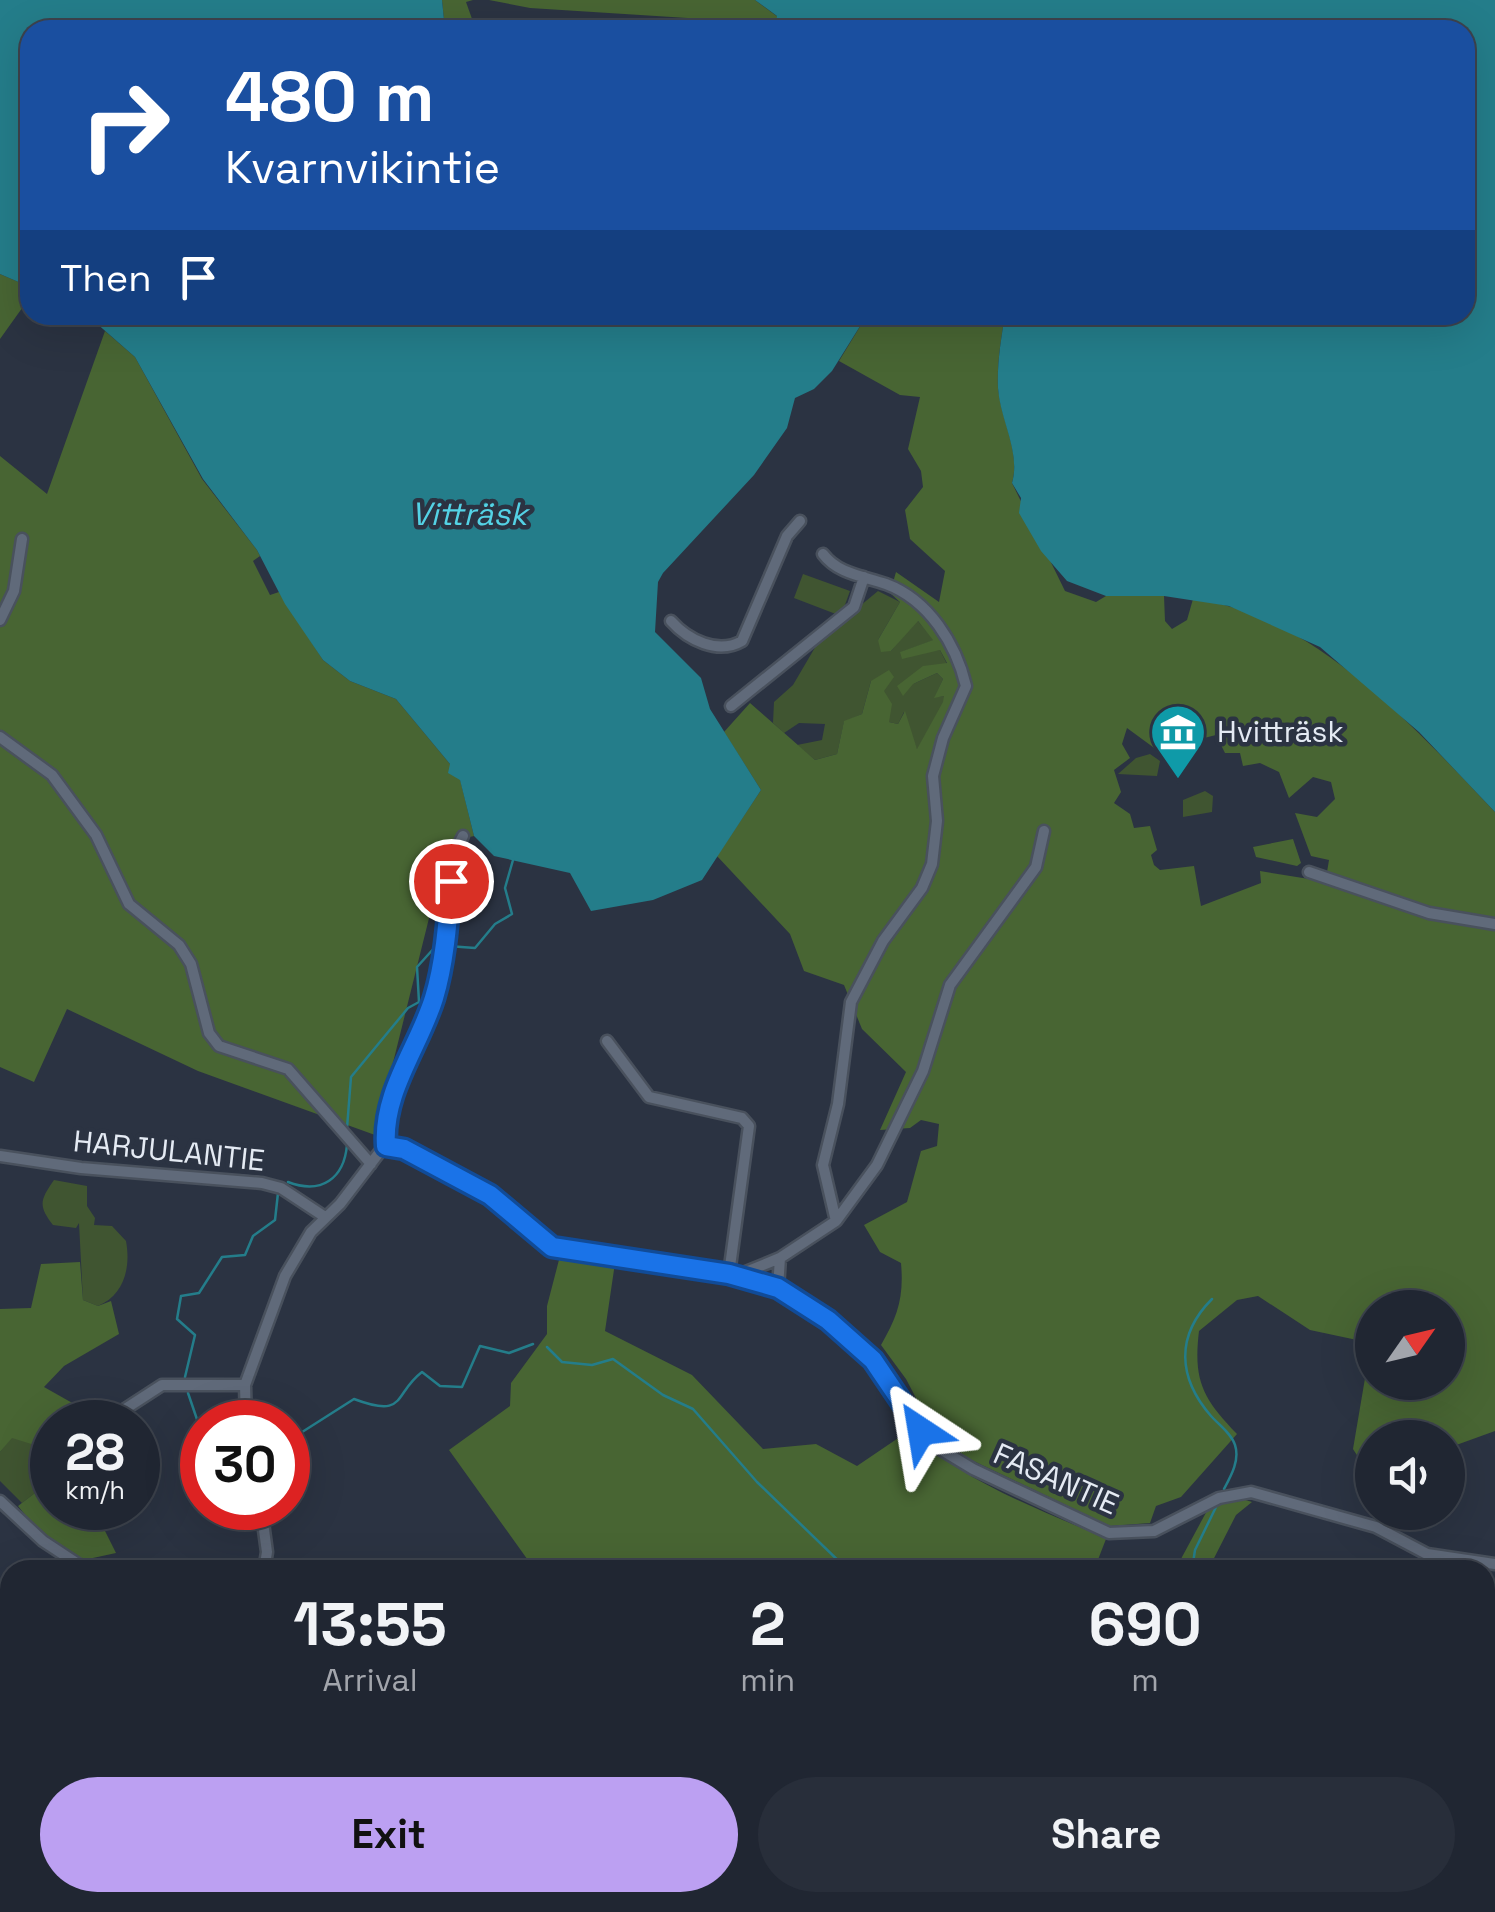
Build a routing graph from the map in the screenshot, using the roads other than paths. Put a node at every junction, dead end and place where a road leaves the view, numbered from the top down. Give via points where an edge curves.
1 (800, 521) dead end
2 (22, 539) dead end
3 (823, 554) dead end
4 (864, 577) junction
5 (0, 620) edge
6 (672, 621) dead end
7 (731, 706) dead end
8 (0, 737) edge
9 (1044, 832) dead end
10 (463, 836) dead end
11 (1309, 872) dead end
12 (1495, 924) edge
13 (607, 1041) dead end
14 (386, 1146) junction
15 (0, 1156) edge
16 (371, 1164) junction
17 (325, 1217) junction
18 (836, 1220) junction
19 (780, 1258) junction
20 (732, 1275) junction
21 (778, 1288) junction
22 (245, 1385) junction
23 (139, 1400) edge
24 (245, 1400) edge
25 (0, 1501) edge
26 (264, 1530) edge
27 (72, 1560) edge
28 (265, 1560) edge
29 (1468, 1560) edge

1 - 6 street via 787,536 742,641 713,646 690,638
2 - 5 street via 14,591
3 - 4 street
4 - 7 street via 854,607
4 - 18 street via 910,596 927,613 953,648 966,686 933,776 932,864 851,1002 823,1165
8 - 16 street via 62,788 96,835 129,904 179,945 219,1046 288,1069
9 - 18 street via 1036,868 950,985 935,1043 908,1102 877,1165
10 - 14 street via 436,994 397,1084
11 - 12 street via 1429,913
13 - 20 street via 649,1097 742,1118 749,1126
14 - 16 street
14 - 20 street, FASANTIE via 490,1195 552,1247
15 - 17 street, HARJULANTIE via 262,1183
16 - 17 street
17 - 22 street via 285,1276
18 - 19 street
19 - 20 street
19 - 21 street
20 - 21 street, FASANTIE
21 - 29 street, FASANTIE via 862,1348 940,1449 1090,1526 1119,1536 1143,1534 1219,1498 1252,1492 1376,1526 1427,1554
22 - 23 street via 162,1385
22 - 24 street
25 - 27 street
26 - 28 street

